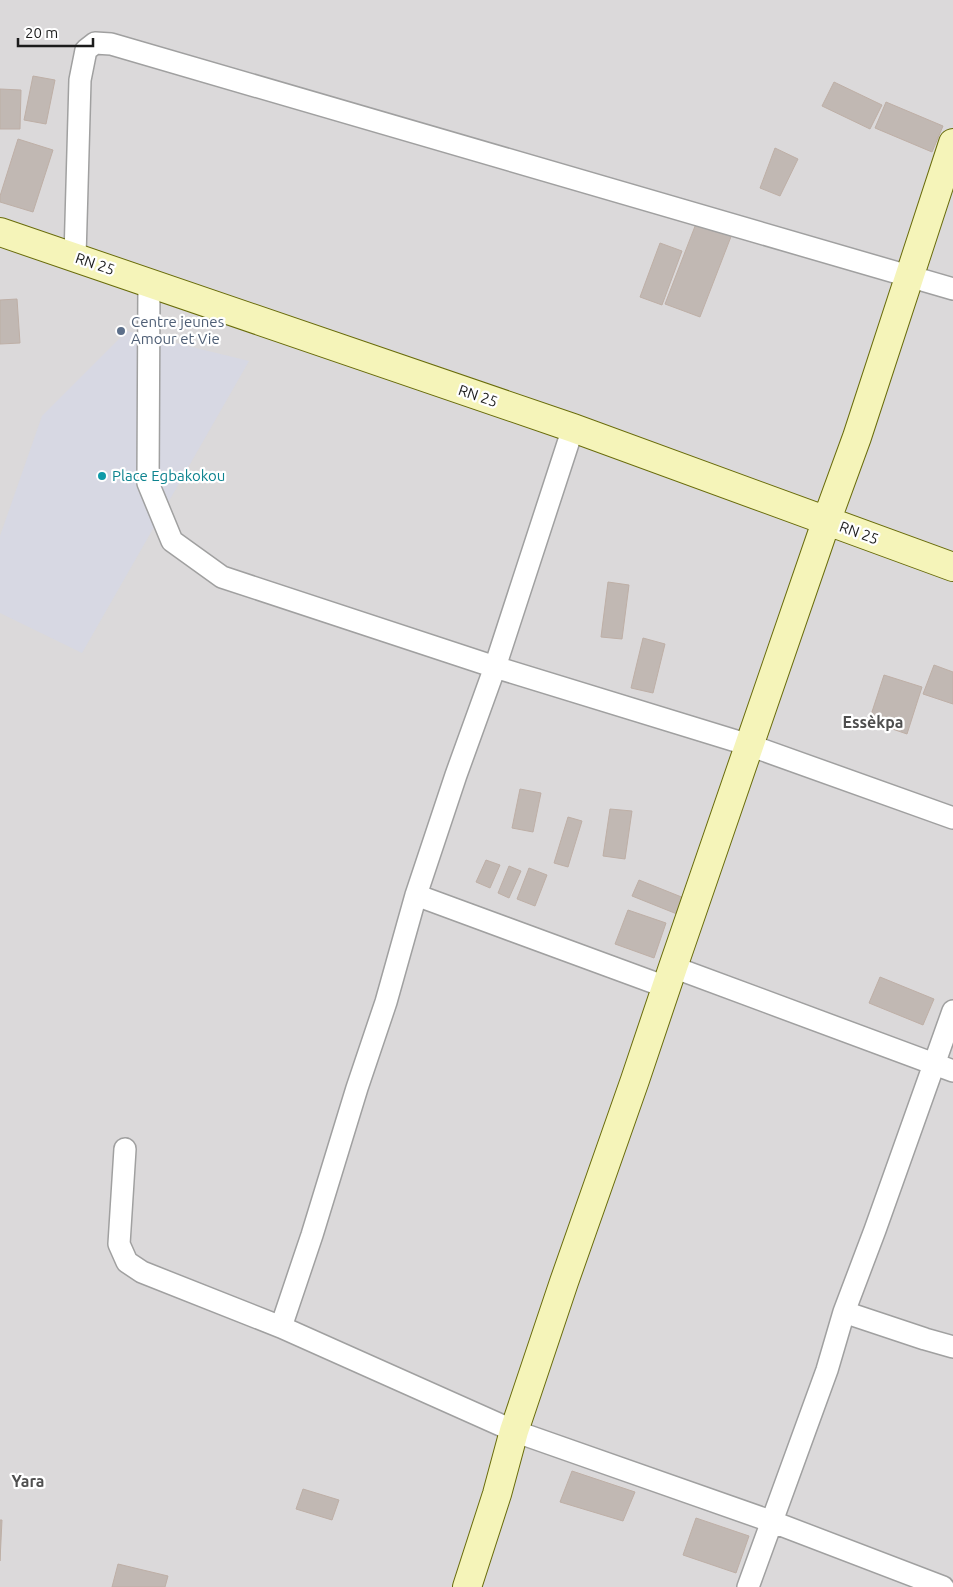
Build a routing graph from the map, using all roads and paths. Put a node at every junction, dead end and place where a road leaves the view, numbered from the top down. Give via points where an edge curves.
1 (953, 143) edge
2 (0, 232) edge
3 (74, 257) junction
4 (909, 275) junction
5 (149, 282) junction
6 (953, 289) edge
7 (573, 428) junction
8 (826, 522) junction
9 (953, 567) edge
10 (495, 667) junction
11 (749, 745) junction
12 (953, 818) edge
13 (416, 895) junction
14 (669, 977) junction
15 (953, 1011) edge
16 (944, 1067) edge
17 (125, 1149) dead end
18 (844, 1312) junction
19 (281, 1327) junction
20 (953, 1347) edge
21 (514, 1432) junction
22 (773, 1522) junction
23 (466, 1587) edge
24 (748, 1587) edge
25 (943, 1587) edge

1 - 4 street
2 - 3 street, RN 25 / RN 25
3 - 4 street via 80,80 86,50 95,43 111,44
3 - 5 street, RN 25 / RN 25
4 - 6 street
4 - 8 street
5 - 7 street, RN 25 / RN 25
5 - 10 street via 148,484 172,541 222,577
7 - 8 street, RN 25 / RN 25
7 - 10 street
8 - 9 street, RN 25 / RN 25
8 - 11 street
10 - 11 street
10 - 13 street
11 - 12 street
11 - 14 street
13 - 14 street
13 - 19 street via 386,1002
14 - 16 street
14 - 21 street
15 - 16 street
16 - 18 street
17 - 19 street via 119,1244 127,1262 142,1272
18 - 20 street
18 - 22 street
19 - 21 street
21 - 22 street
21 - 23 street
22 - 24 street
22 - 25 street

